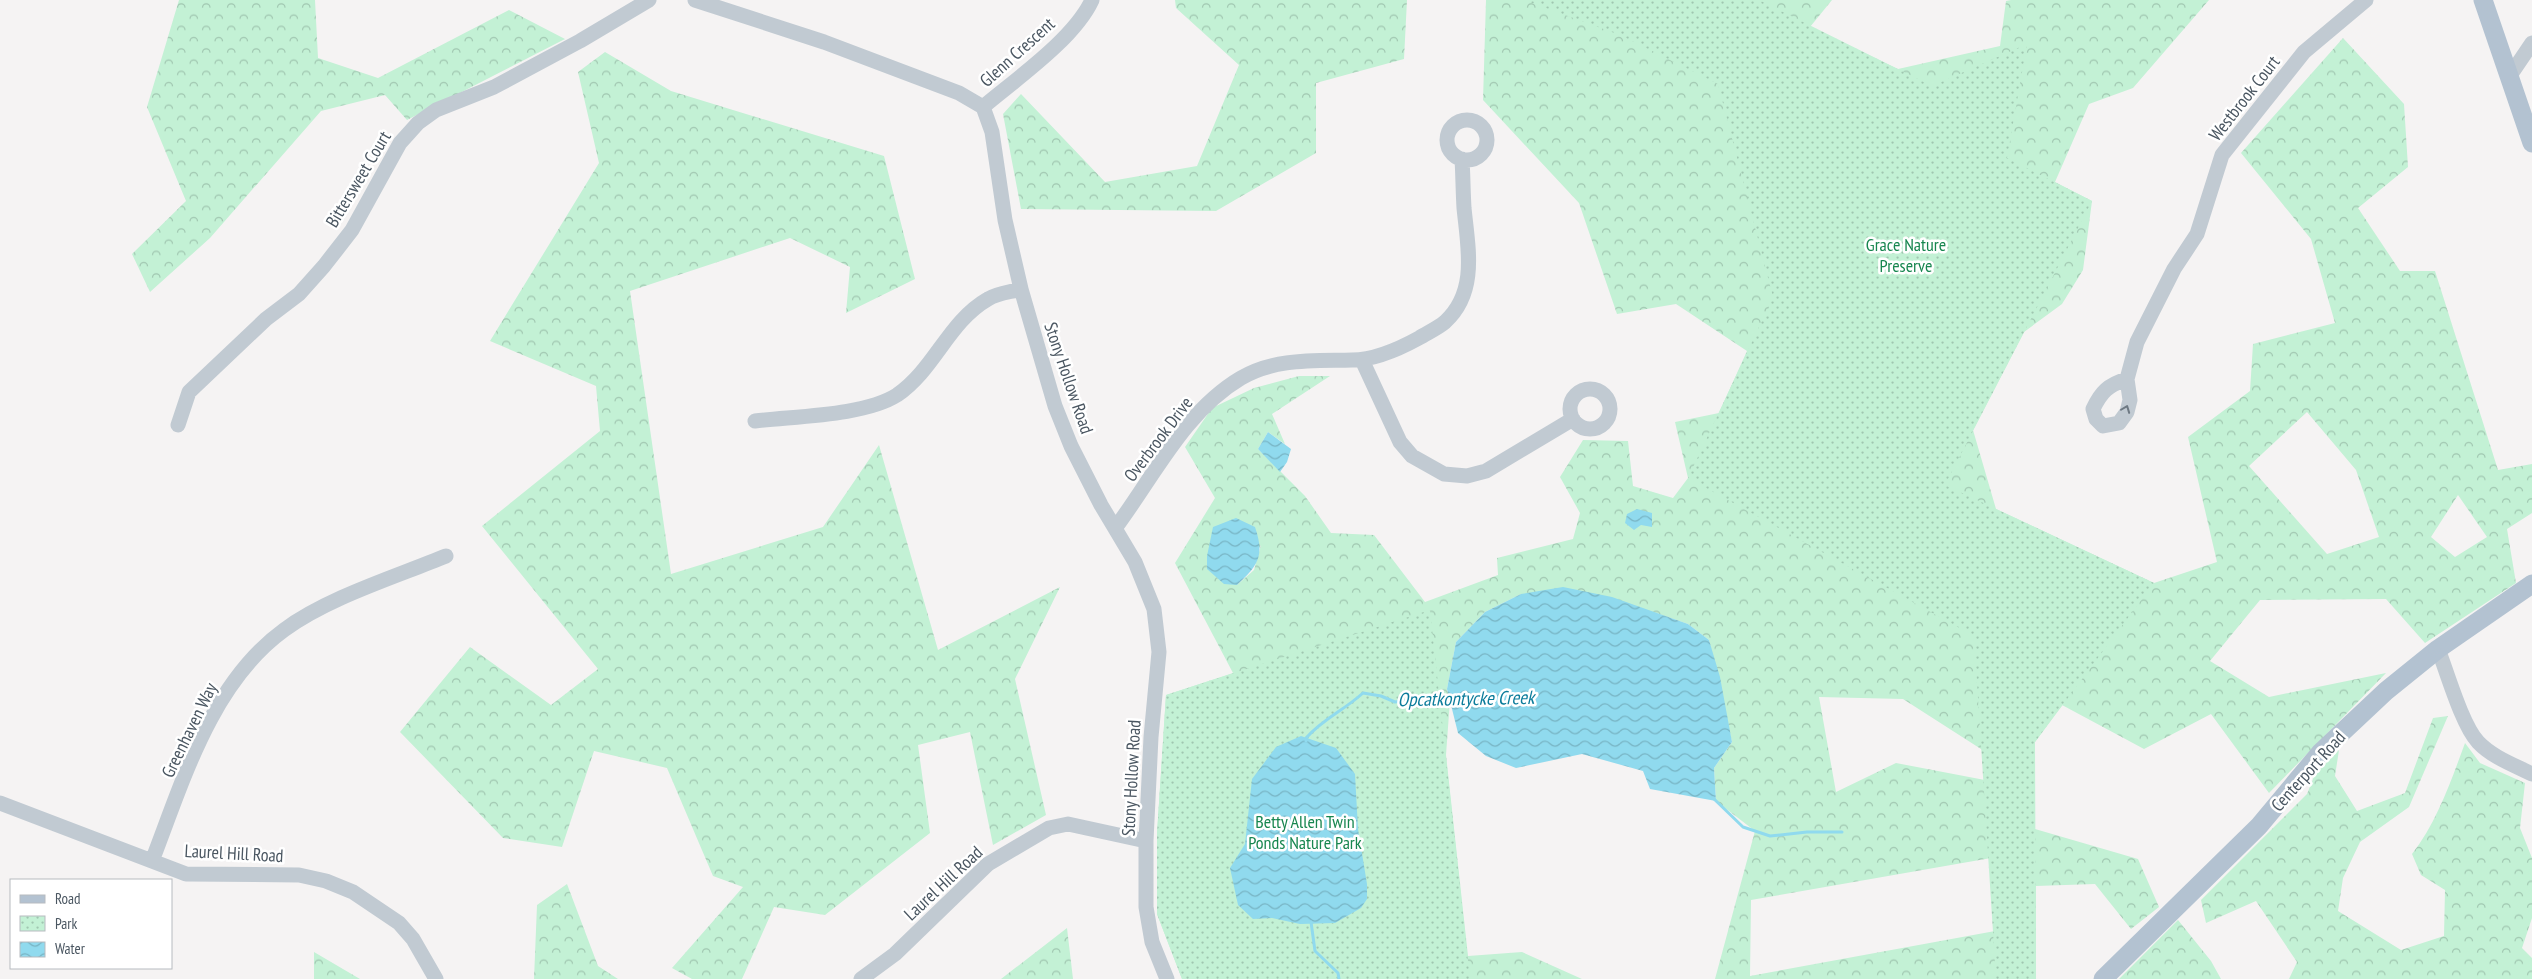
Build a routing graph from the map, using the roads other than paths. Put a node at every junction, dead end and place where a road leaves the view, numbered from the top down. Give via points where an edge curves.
1 (649, 0) edge
2 (695, 0) edge
3 (1092, 0) edge
4 (2366, 0) edge
5 (2482, 0) edge
6 (2532, 43) edge
7 (2509, 77) junction
8 (983, 107) junction
9 (2532, 144) edge
10 (1462, 159) dead end
11 (1021, 289) junction
12 (1362, 360) junction
13 (2127, 379) dead end
14 (1573, 419) dead end
15 (755, 421) dead end
16 (178, 425) dead end
17 (1116, 528) junction
18 (446, 556) dead end
19 (2532, 584) edge
20 (2438, 649) junction
21 (2532, 774) edge
22 (0, 803) edge
23 (1146, 841) junction
24 (152, 861) junction
25 (436, 979) edge
26 (861, 979) edge
27 (1167, 979) edge
28 (2103, 979) edge

1 - 16 street, Bittersweet Court via 494,87 436,110 418,123 400,143 352,230 324,266 299,294 266,319 189,392
2 - 8 street via 824,42 959,93
3 - 8 street, Glenn Crescent via 1068,32
4 - 13 street, Westbrook Court via 2304,52 2222,155 2198,234 2174,270 2137,342
5 - 7 main road
6 - 7 street
7 - 9 main road
8 - 11 street, Stony Hollow Road via 992,132 1004,220
10 - 12 street, Overbrook Drive via 1470,267 1459,306 1444,323 1413,341
11 - 15 street via 990,298 965,315 931,362 896,396 857,410
11 - 17 street, Stony Hollow Road via 1055,406 1101,505
12 - 14 street via 1400,442 1412,456 1444,474 1467,476 1486,471
12 - 17 street, Overbrook Drive via 1289,361 1242,377 1200,411
17 - 23 street, Stony Hollow Road via 1150,595 1159,652
18 - 24 street, Greenhaven Way via 316,611 284,629 261,649 241,671 211,718
19 - 20 main road, Centerport Road
20 - 21 street via 2477,742 2495,756
20 - 28 main road, Centerport Road via 2386,691 2320,753 2259,826
22 - 24 street, Laurel Hill Road
23 - 26 street, Laurel Hill Road via 1068,824 1049,828 988,864 894,954
23 - 27 street, Stony Hollow Road via 1146,907 1152,942
24 - 25 street, Laurel Hill Road via 186,874 298,875 353,892 399,923 413,939

